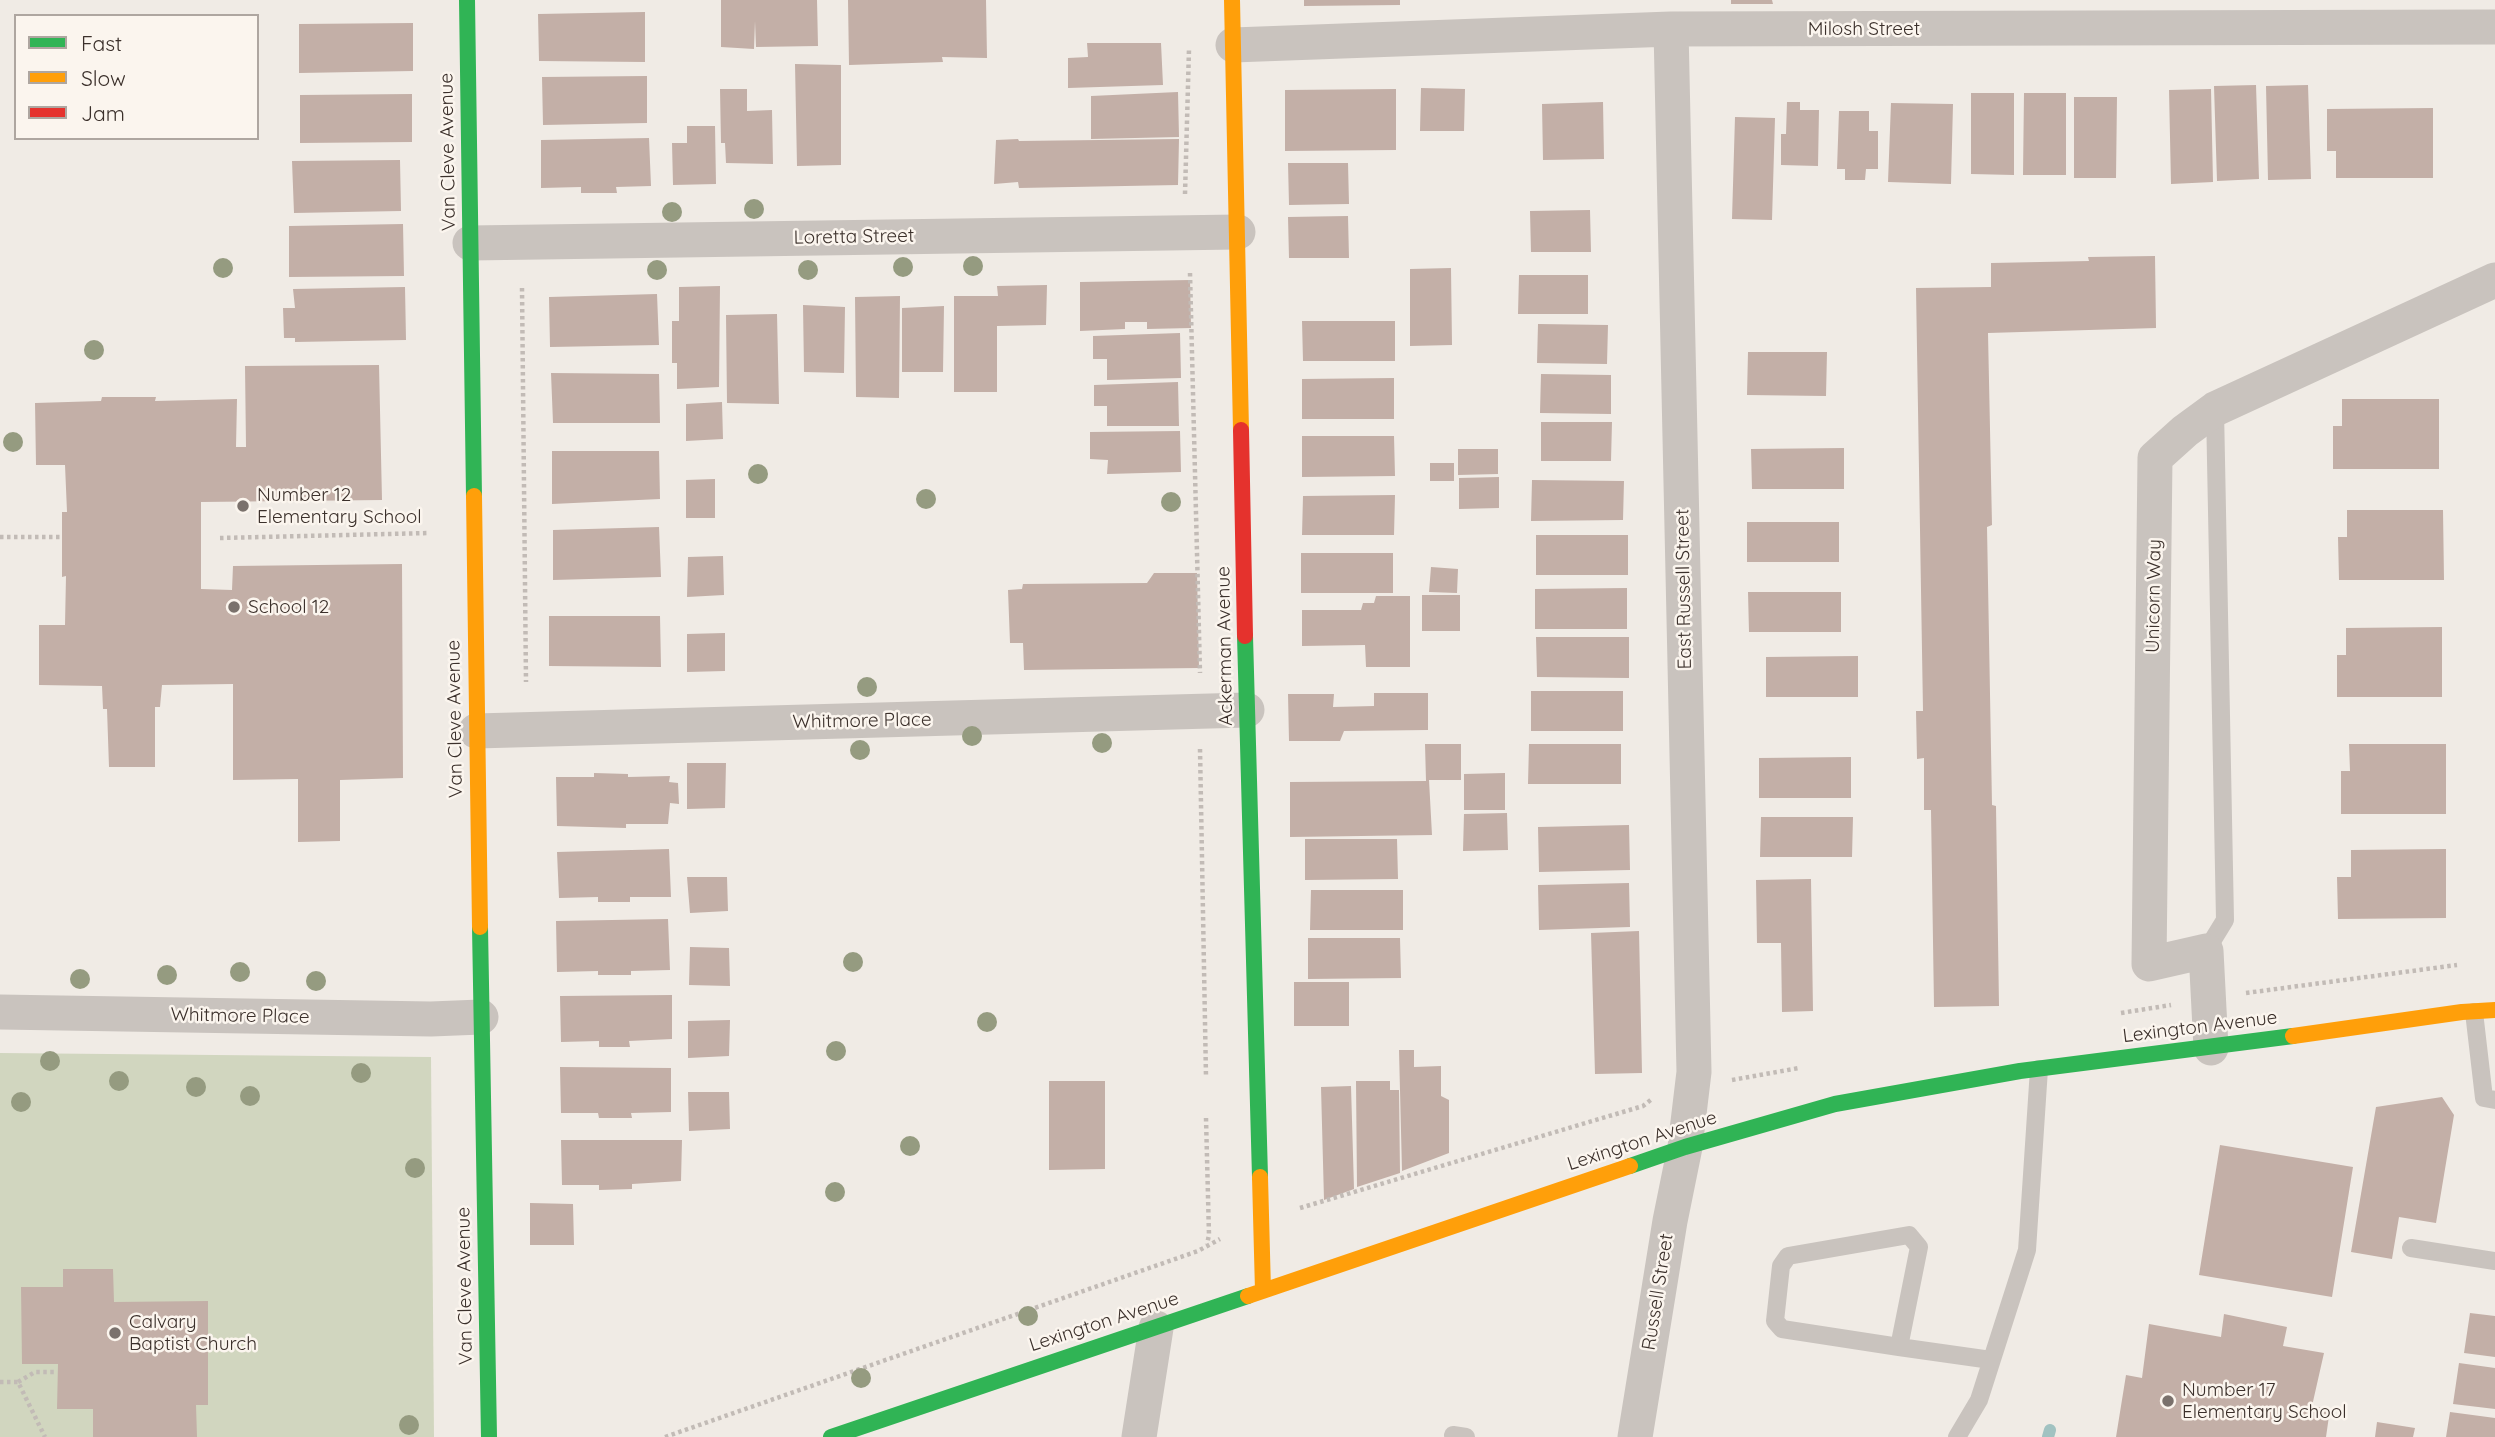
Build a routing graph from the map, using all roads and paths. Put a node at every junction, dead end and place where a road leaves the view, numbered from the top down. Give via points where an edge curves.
1 (467, 0) edge
2 (1233, 0) edge
3 (2495, 27) edge
4 (1671, 29) junction
5 (1189, 40) dead end
6 (1233, 45) junction
7 (1188, 232) junction
8 (1238, 232) junction
9 (470, 243) junction
10 (2495, 281) edge
11 (522, 288) dead end
12 (2215, 409) junction
13 (429, 533) dead end
14 (0, 537) edge
15 (62, 537) dead end
16 (220, 538) dead end
17 (526, 682) dead end
18 (1247, 710) junction
19 (1200, 713) junction
20 (476, 730) junction
21 (2206, 951) junction
22 (2495, 1010) edge
23 (0, 1012) edge
24 (2474, 1012) junction
25 (481, 1017) junction
26 (2211, 1048) junction
27 (2039, 1069) junction
28 (1206, 1077) dead end
29 (2495, 1100) edge
30 (1206, 1118) dead end
31 (1685, 1147) junction
32 (1206, 1245) dead end
33 (2411, 1248) dead end
34 (2495, 1261) edge
35 (1263, 1291) junction
36 (1156, 1328) junction
37 (1899, 1347) junction
38 (1991, 1360) junction
39 (57, 1372) dead end
40 (0, 1382) edge
41 (18, 1382) junction
42 (45, 1437) edge
43 (488, 1437) edge
44 (831, 1437) edge
45 (1139, 1437) edge
46 (1635, 1437) edge
47 (1957, 1437) edge

1 - 9 street, Van Cleve Avenue
2 - 6 street, Ackerman Avenue
3 - 4 street, Milosh Street
4 - 6 street, Milosh Street
4 - 31 street, East Russell Street via 1694,1072
5 - 7 path via 1184,188
6 - 8 street, Ackerman Avenue
7 - 8 street, Loretta Street
7 - 9 street, Loretta Street
7 - 19 path
8 - 18 street, Ackerman Avenue
9 - 20 street, Van Cleve Avenue
10 - 12 street, Unicorn Way
11 - 17 path
12 - 21 lane via 2225,920
12 - 21 street, Unicorn Way via 2155,458 2149,964
13 - 16 path
14 - 15 path
18 - 19 street, Whitmore Place
18 - 35 street, Ackerman Avenue
19 - 20 street, Whitmore Place
19 - 28 path
20 - 25 street, Van Cleve Avenue
21 - 26 street
22 - 24 street, Lexington Avenue
23 - 25 street, Whitmore Place
24 - 26 street, Lexington Avenue
24 - 29 lane via 2484,1098
25 - 43 street, Van Cleve Avenue
26 - 27 street, Lexington Avenue
27 - 31 street, Lexington Avenue via 1835,1104
27 - 38 lane via 2027,1250
30 - 32 path
31 - 35 street, Lexington Avenue
31 - 46 street, Russell Street
33 - 34 lane
35 - 36 street, Lexington Avenue
36 - 44 street, Lexington Avenue
36 - 45 street
37 - 37 lane via 1782,1329 1775,1321 1781,1266 1788,1256 1909,1235 1919,1247
37 - 38 lane
38 - 47 lane via 1979,1400
39 - 41 path via 35,1372
40 - 41 path
41 - 42 path

